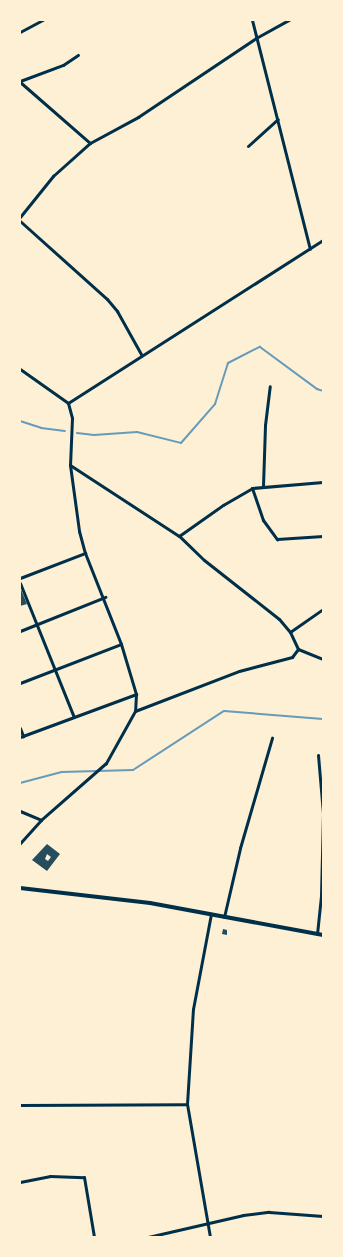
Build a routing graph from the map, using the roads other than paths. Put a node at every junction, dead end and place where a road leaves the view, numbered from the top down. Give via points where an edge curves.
1 (43, 20) edge
2 (252, 20) edge
3 (289, 20) edge
4 (20, 32) edge
5 (256, 38) junction
6 (78, 55) dead end
7 (20, 81) edge
8 (278, 119) junction
9 (90, 143) junction
10 (248, 146) dead end
11 (20, 217) edge
12 (20, 221) edge
13 (323, 240) edge
14 (310, 249) junction
15 (142, 356) junction
16 (20, 369) edge
17 (270, 386) dead end
18 (68, 403) junction
19 (70, 465) junction
20 (323, 482) edge
21 (263, 486) junction
22 (252, 488) junction
23 (179, 536) junction
24 (323, 536) edge
25 (85, 553) junction
26 (20, 578) edge
27 (20, 583) edge
28 (105, 597) junction
29 (323, 609) edge
30 (37, 624) junction
31 (20, 631) edge
32 (290, 632) junction
33 (121, 644) junction
34 (298, 648) junction
35 (323, 659) edge
36 (55, 670) junction
37 (20, 683) edge
38 (136, 694) junction
39 (136, 711) junction
40 (74, 717) junction
41 (20, 728) edge
42 (22, 736) edge
43 (272, 738) dead end
44 (318, 755) dead end
45 (20, 811) edge
46 (323, 813) edge
47 (42, 820) junction
48 (20, 843) edge
49 (20, 888) edge
50 (211, 914) junction
51 (224, 917) junction
52 (317, 934) junction
53 (323, 934) edge
54 (187, 1104) junction
55 (20, 1105) edge
56 (20, 1182) edge
57 (323, 1216) edge
58 (207, 1223) junction
59 (94, 1237) edge
60 (148, 1237) edge
61 (210, 1237) edge

1 - 4 street
2 - 5 street
3 - 5 street
5 - 8 street
5 - 9 street via 150,110
6 - 7 street via 63,65
7 - 9 street
8 - 10 street
8 - 14 street
9 - 11 street via 53,176
12 - 15 street via 107,299 117,311
13 - 14 street
14 - 15 street
15 - 18 street
16 - 18 street
17 - 21 street via 265,425
18 - 19 street via 72,418
19 - 23 street
19 - 25 street via 79,531
20 - 21 street
21 - 22 street
22 - 23 street
22 - 24 street via 263,520 277,539
23 - 32 street via 204,560 264,606
25 - 26 street
25 - 28 street
27 - 30 street
28 - 30 street
28 - 33 street
29 - 32 street
30 - 31 street
30 - 36 street
32 - 34 street
33 - 36 street
33 - 38 street
34 - 35 street
34 - 39 street via 292,657 239,671
36 - 37 street
36 - 40 street
38 - 39 street
38 - 40 street
39 - 47 street via 106,763
40 - 42 street
41 - 42 street
43 - 51 street via 240,848
44 - 46 street
45 - 47 street
46 - 52 street via 321,895
47 - 48 street
49 - 50 street via 150,903
50 - 51 street
50 - 54 street via 192,1009
51 - 52 street
52 - 53 street
54 - 55 street
54 - 58 street
56 - 59 street via 50,1176 84,1177
57 - 58 street via 269,1212
58 - 60 street
58 - 61 street

